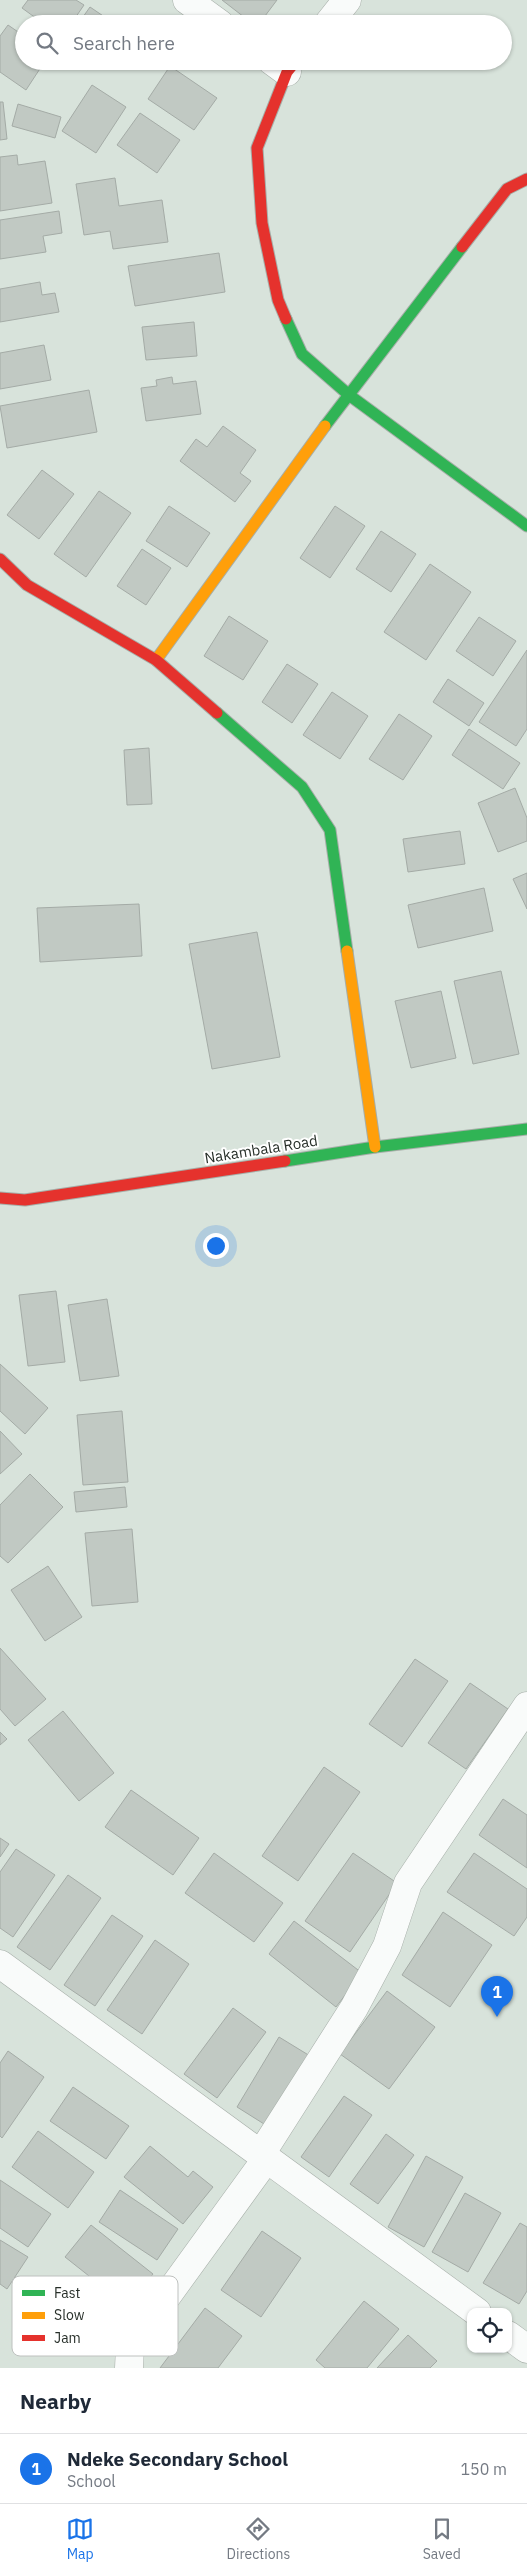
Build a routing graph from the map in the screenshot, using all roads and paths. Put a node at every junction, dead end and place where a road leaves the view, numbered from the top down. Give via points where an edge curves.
1 (187, 0) edge
2 (347, 0) edge
3 (208, 15) edge
4 (335, 15) edge
5 (283, 70) edge
6 (527, 178) edge
7 (349, 394) junction
8 (527, 526) edge
9 (0, 559) edge
10 (156, 660) junction
11 (527, 1129) edge
12 (375, 1147) junction
13 (0, 1198) edge
14 (527, 1706) edge
15 (0, 1964) edge
16 (264, 2156) junction
17 (178, 2279) edge
18 (472, 2308) edge
19 (512, 2338) edge
20 (527, 2348) edge

1 - 3 street
2 - 4 street
5 - 7 street via 257,148 262,223 278,300 302,354
6 - 7 street via 507,189
7 - 8 street
7 - 10 street
9 - 10 street via 27,585
10 - 12 street via 302,787 330,830
11 - 12 street, Nakambala Road
12 - 13 street, Nakambala Road via 25,1200
14 - 16 street via 408,1883 387,1946 354,2008
15 - 16 street
16 - 17 street
16 - 18 street
19 - 20 street

